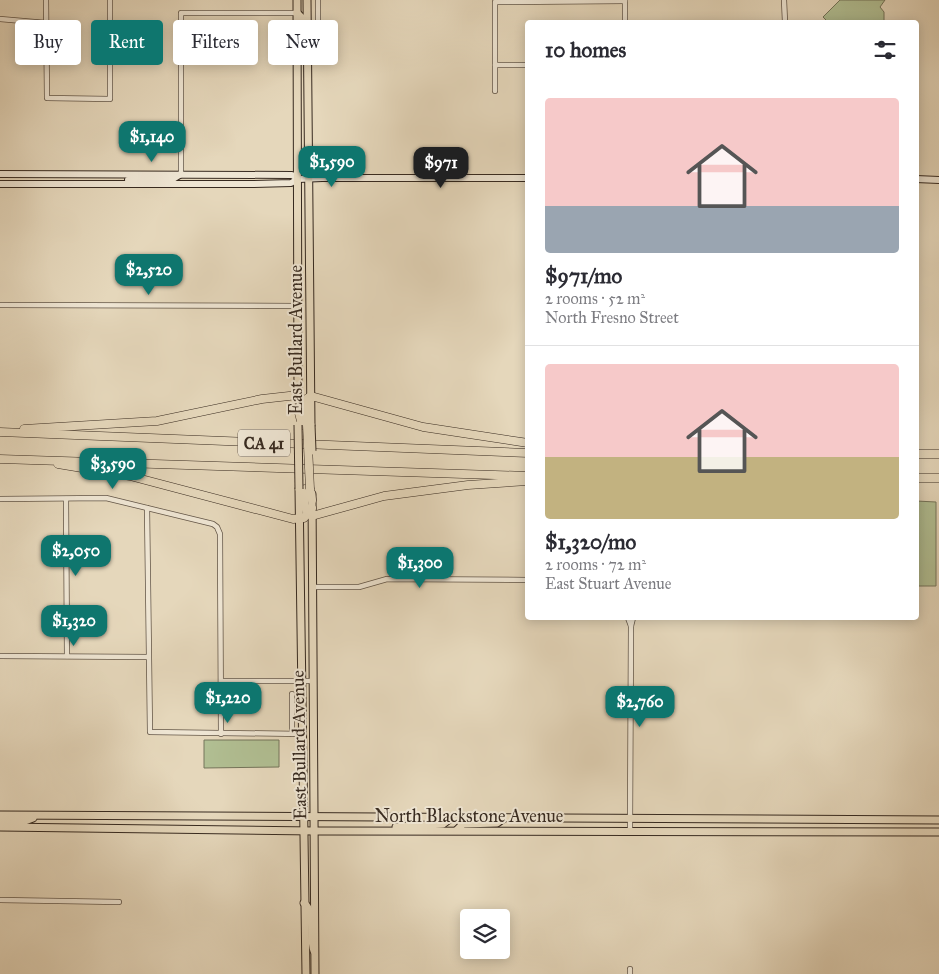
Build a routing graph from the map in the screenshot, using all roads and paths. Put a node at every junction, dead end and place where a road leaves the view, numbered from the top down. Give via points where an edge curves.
1 (46, 0) edge
2 (110, 0) edge
3 (297, 0) edge
4 (307, 0) edge
5 (318, 0) edge
6 (784, 0) edge
7 (625, 1) edge
8 (297, 13) junction
9 (0, 19) edge
10 (15, 20) edge
11 (46, 20) edge
12 (302, 20) edge
13 (307, 20) edge
14 (318, 20) edge
15 (625, 20) edge
16 (785, 20) edge
17 (46, 65) edge
18 (308, 65) edge
19 (495, 65) junction
20 (525, 65) edge
21 (496, 91) dead end
22 (0, 174) edge
23 (181, 174) junction
24 (309, 178) junction
25 (525, 178) edge
26 (298, 179) junction
27 (919, 179) edge
28 (939, 180) edge
29 (0, 184) edge
30 (123, 184) junction
31 (0, 305) edge
32 (298, 306) junction
33 (311, 396) junction
34 (300, 398) junction
35 (305, 425) junction
36 (0, 431) edge
37 (525, 444) edge
38 (525, 453) edge
39 (919, 454) edge
40 (939, 454) edge
41 (0, 459) edge
42 (26, 459) junction
43 (525, 476) edge
44 (919, 478) edge
45 (939, 478) edge
46 (525, 481) edge
47 (306, 489) junction
48 (0, 499) edge
49 (66, 499) junction
50 (147, 508) junction
51 (311, 509) junction
52 (300, 520) junction
53 (525, 580) edge
54 (313, 587) junction
55 (629, 620) edge
56 (632, 620) edge
57 (631, 626) junction
58 (0, 656) edge
59 (67, 656) junction
60 (148, 658) junction
61 (221, 681) junction
62 (302, 681) junction
63 (313, 681) junction
64 (292, 694) dead end
65 (221, 734) junction
66 (292, 734) junction
67 (303, 734) junction
68 (0, 815) edge
69 (40, 816) junction
70 (303, 816) junction
71 (315, 816) junction
72 (451, 818) junction
73 (504, 818) junction
74 (630, 819) junction
75 (939, 820) edge
76 (0, 821) edge
77 (0, 827) edge
78 (303, 830) junction
79 (457, 830) junction
80 (630, 830) junction
81 (315, 831) junction
82 (374, 831) junction
83 (939, 832) edge
84 (0, 900) edge
85 (118, 902) dead end
86 (304, 903) junction
87 (315, 956) junction
88 (306, 974) edge
89 (316, 974) edge

1 - 11 street
2 - 17 street via 110,98 46,98
3 - 8 main road, East Bullard Avenue
4 - 13 main road, East Bullard Avenue
5 - 14 street
6 - 16 street
7 - 15 street
7 - 19 street via 495,2
8 - 12 main road
8 - 23 street via 181,13
8 - 26 main road, East Bullard Avenue
9 - 10 street
18 - 24 main road, East Bullard Avenue
19 - 20 street
19 - 21 street
22 - 23 main road
23 - 26 main road via 292,175
23 - 30 main road via 178,178 129,180
24 - 25 main road
24 - 26 main road
24 - 33 main road, East Bullard Avenue
26 - 30 main road via 291,184
26 - 32 main road, East Bullard Avenue
27 - 28 main road
29 - 30 main road
31 - 32 street
32 - 34 main road, East Bullard Avenue
33 - 34 highway
33 - 35 main road, East Bullard Avenue
33 - 37 highway via 439,430
34 - 35 highway
34 - 35 highway via 298,409
34 - 36 highway via 262,399 157,421
35 - 47 highway
36 - 38 highway, CA 41
39 - 40 highway
41 - 42 highway, CA 41
42 - 43 highway, CA 41
42 - 52 highway via 130,476
44 - 45 highway
46 - 51 highway via 468,485
47 - 51 highway
47 - 51 highway via 305,508
47 - 52 main road, East Bullard Avenue
48 - 49 street
49 - 50 street via 106,498
49 - 59 street
50 - 60 street
50 - 61 street via 217,527 220,534
51 - 52 highway
51 - 54 main road, East Bullard Avenue
52 - 62 main road, East Bullard Avenue
53 - 54 street via 386,579 359,587
54 - 63 main road, East Bullard Avenue
55 - 57 street
56 - 57 street
57 - 74 street
58 - 59 street
59 - 60 street
60 - 65 street via 150,732
61 - 62 street
61 - 65 street
62 - 63 street
62 - 67 main road, East Bullard Avenue
63 - 71 main road, East Bullard Avenue
64 - 66 street
65 - 66 street
66 - 67 street
67 - 70 main road, East Bullard Avenue
68 - 69 main road, North Blackstone Avenue
69 - 70 main road, North Blackstone Avenue
69 - 76 main road
70 - 71 main road, North Blackstone Avenue
70 - 78 main road, East Bullard Avenue
71 - 72 main road, North Blackstone Avenue
71 - 81 main road, East Bullard Avenue
72 - 73 main road, North Blackstone Avenue
72 - 82 main road via 443,824 411,824
73 - 74 main road, North Blackstone Avenue
73 - 79 main road via 497,823 463,824
74 - 75 main road, North Blackstone Avenue
74 - 80 street
77 - 78 main road, North Blackstone Avenue
78 - 81 main road, North Blackstone Avenue
78 - 86 main road, East Bullard Avenue
79 - 80 main road, North Blackstone Avenue
79 - 82 main road, North Blackstone Avenue
80 - 83 main road, North Blackstone Avenue
81 - 82 main road, North Blackstone Avenue
81 - 87 main road, East Bullard Avenue
84 - 85 street
86 - 87 main road via 309,911 310,943
86 - 88 main road
87 - 89 main road

